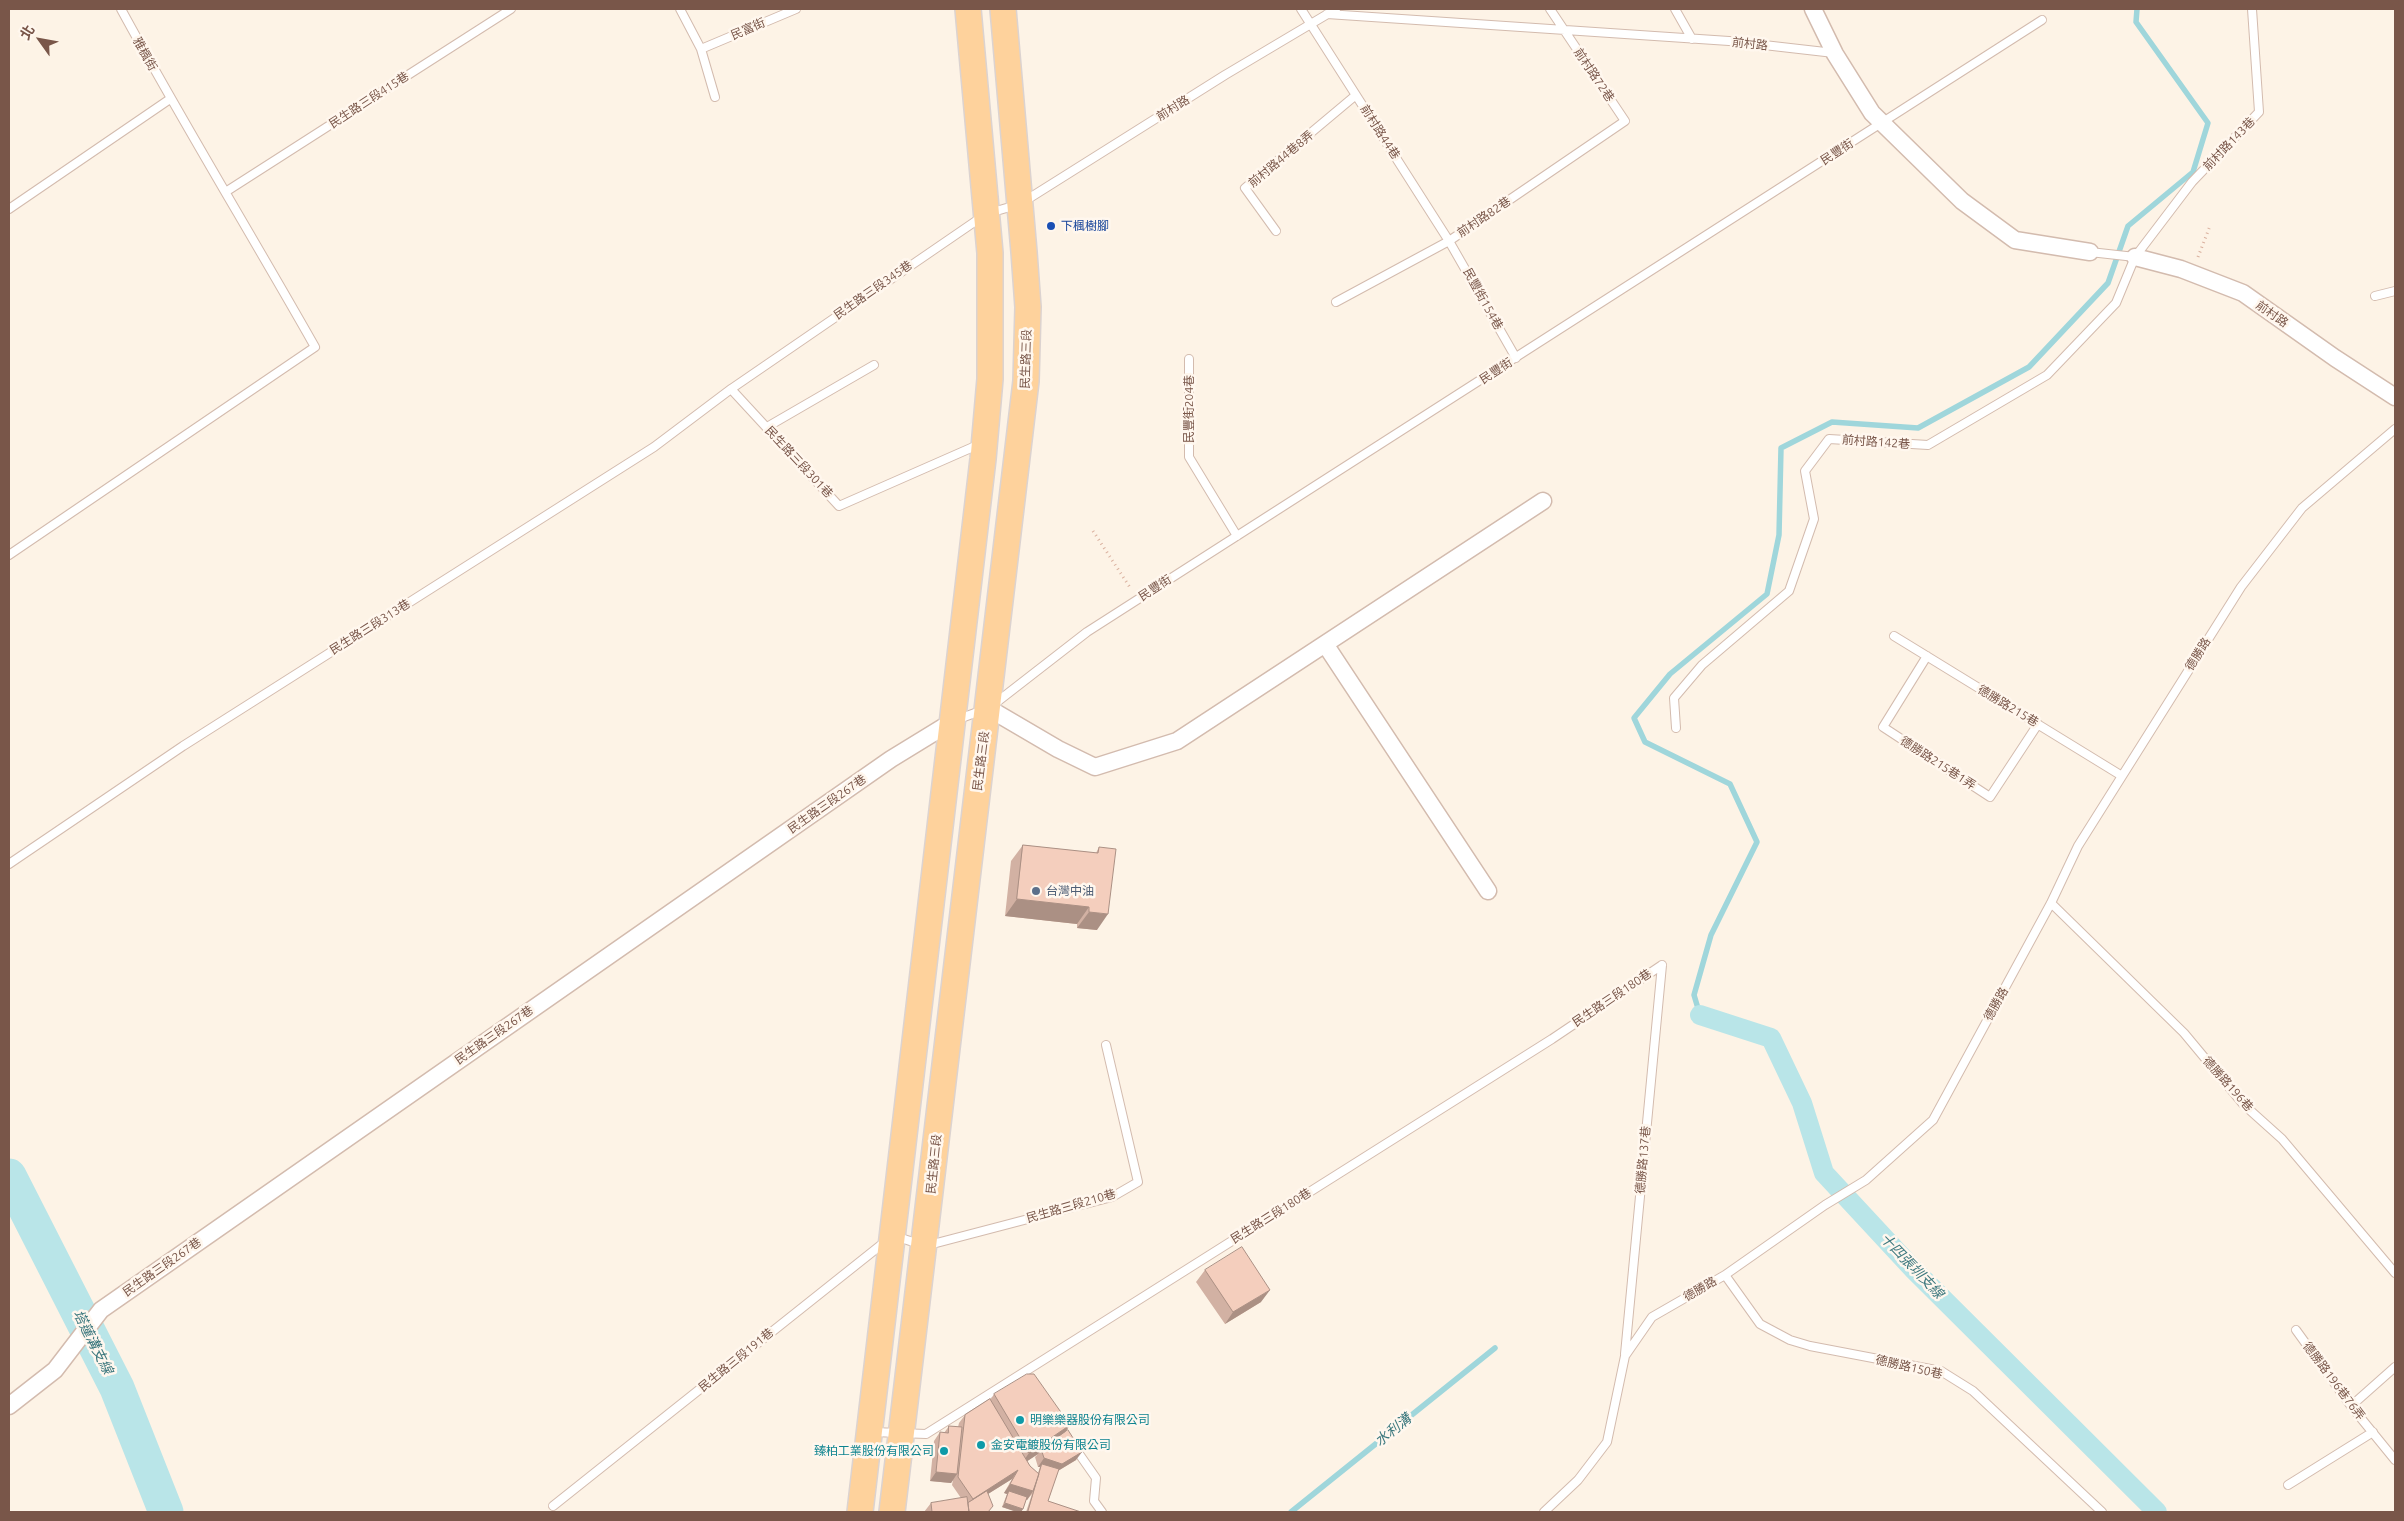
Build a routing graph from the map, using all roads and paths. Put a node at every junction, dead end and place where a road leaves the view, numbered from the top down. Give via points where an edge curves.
1 (121, 9) edge
2 (512, 9) edge
3 (680, 9) edge
4 (796, 9) edge
5 (968, 9) edge
6 (1003, 9) edge
7 (1301, 9) edge
8 (1336, 9) edge
9 (1550, 9) edge
10 (1676, 9) edge
11 (1813, 9) edge
12 (2252, 9) edge
13 (1327, 14) junction
14 (2042, 20) dead end
15 (1310, 24) junction
16 (1564, 29) junction
17 (1692, 39) junction
18 (701, 49) junction
19 (1835, 54) junction
20 (1356, 96) junction
21 (715, 98) dead end
22 (170, 99) junction
23 (1625, 121) joint
24 (1884, 123) junction
25 (227, 191) junction
26 (1020, 204) junction
27 (9, 209) edge
28 (986, 214) junction
29 (2210, 226) dead end
30 (1276, 231) dead end
31 (1450, 241) junction
32 (2090, 252) joint
33 (2135, 257) junction
34 (2191, 274) junction
35 (2395, 291) edge
36 (2375, 296) dead end
37 (1336, 302) dead end
38 (1188, 358) dead end
39 (1516, 358) junction
40 (874, 365) dead end
41 (731, 389) junction
42 (2395, 397) edge
43 (766, 427) junction
44 (2395, 429) edge
45 (985, 442) junction
46 (1544, 501) dead end
47 (1093, 531) dead end
48 (1237, 536) junction
49 (9, 555) edge
50 (1138, 599) junction
51 (1894, 636) dead end
52 (1326, 644) junction
53 (1927, 656) junction
54 (988, 708) junction
55 (952, 721) junction
56 (2038, 724) junction
57 (1676, 728) dead end
58 (2122, 776) junction
59 (9, 864) edge
60 (1488, 892) dead end
61 (2052, 903) junction
62 (1662, 965) joint
63 (1106, 1044) dead end
64 (893, 1235) junction
65 (925, 1246) junction
66 (2394, 1269) edge
67 (1725, 1274) junction
68 (2296, 1330) dead end
69 (1625, 1356) junction
70 (2395, 1367) edge
71 (1021, 1374) junction
72 (1026, 1382) edge
73 (9, 1406) edge
74 (2350, 1406) junction
75 (870, 1432) junction
76 (2372, 1432) junction
77 (902, 1434) junction
78 (1070, 1442) edge
79 (2395, 1460) edge
80 (2288, 1485) dead end
81 (553, 1506) dead end
82 (860, 1512) edge
83 (892, 1512) edge
84 (1102, 1512) edge
85 (1544, 1512) edge
86 (2102, 1512) edge

1 - 22 lane, 雅楓街
2 - 25 lane, 民生路三段415巷
3 - 18 lane
4 - 18 lane, 民富街
5 - 28 main road
6 - 26 main road, 民生路三段
7 - 15 lane, 前村路44巷
8 - 13 lane, 前村路
9 - 16 lane, 前村路72巷
10 - 17 lane
11 - 19 street
12 - 33 lane, 前村路143巷 via 2259,112 2192,182
13 - 15 lane, 前村路
13 - 16 lane, 前村路
14 - 24 lane, 民豐街
15 - 20 lane, 前村路44巷
15 - 26 lane, 前村路
16 - 17 lane, 前村路
16 - 23 lane, 前村路72巷
17 - 19 lane, 前村路
18 - 21 lane
19 - 24 street via 1872,113
20 - 30 lane, 前村路44巷8弄 via 1245,188
20 - 31 lane, 前村路44巷
22 - 25 lane, 雅楓街
22 - 27 lane
23 - 31 lane, 前村路82巷
24 - 32 street via 1962,201 2015,240
24 - 39 lane, 民豐街
25 - 49 lane, 雅楓街 via 315,347
26 - 28 lane, 民生路三段345巷
26 - 54 main road, 民生路三段 via 1028,307 1026,381
28 - 41 lane, 民生路三段345巷
28 - 45 main road via 992,306
29 - 34 path
31 - 37 lane, 前村路82巷
31 - 39 lane, 民豐街154巷
32 - 33 lane
33 - 34 street, 前村路
33 - 57 lane, 前村路142巷 via 2116,303 2047,375 1928,445 1829,439 1804,471 1814,519 1789,591 1702,665 1674,698
34 - 42 street, 前村路 via 2243,293
35 - 36 lane
38 - 48 lane, 民豐街204巷 via 1189,457
39 - 48 lane, 民豐街
40 - 43 lane
41 - 43 lane, 民生路三段301巷
41 - 59 lane, 民生路三段313巷 via 654,447 182,746
43 - 45 lane, 民生路三段301巷 via 839,506
44 - 58 lane, 德勝路 via 2302,508 2240,587
45 - 55 main road
46 - 52 street
47 - 50 path
48 - 50 lane, 民豐街
50 - 54 lane, 民豐街 via 1087,632
51 - 53 lane, 德勝路215巷
52 - 54 street via 1177,741 1095,767
52 - 60 street
53 - 56 lane, 德勝路215巷
53 - 56 lane, 德勝路215巷1弄 via 1884,727 1990,797
54 - 55 lane, 民豐街
54 - 65 main road, 民生路三段
55 - 64 main road
55 - 73 street, 民生路三段267巷 via 892,759 101,1310 55,1370
56 - 58 lane, 德勝路215巷
58 - 61 lane, 德勝路 via 2078,846
61 - 66 lane, 德勝路196巷 via 2184,1033 2243,1104 2282,1139
61 - 67 lane, 德勝路 via 1933,1120 1866,1180
62 - 69 lane, 德勝路137巷
62 - 71 lane, 民生路三段180巷 via 1552,1039
63 - 65 lane, 民生路三段210巷 via 1138,1182 1112,1197
64 - 65 lane
64 - 75 main road
64 - 81 lane, 民生路三段191巷
65 - 77 main road, 民生路三段
67 - 69 lane, 德勝路 via 1652,1316
67 - 86 lane, 德勝路150巷 via 1760,1324 1790,1340 1941,1371 1973,1391
68 - 74 lane, 德勝路196巷76弄
69 - 85 lane, 德勝路 via 1607,1442 1578,1480
70 - 74 lane
71 - 72 lane
71 - 77 lane, 民生路三段180巷 via 926,1434
74 - 76 lane, 德勝路196巷76弄
75 - 77 lane, 民生路三段180巷
75 - 82 main road
76 - 79 lane, 德勝路196巷76弄
76 - 80 lane, 德勝路196巷76弄
77 - 83 main road, 民生路三段
78 - 84 lane via 1096,1478 1094,1501

